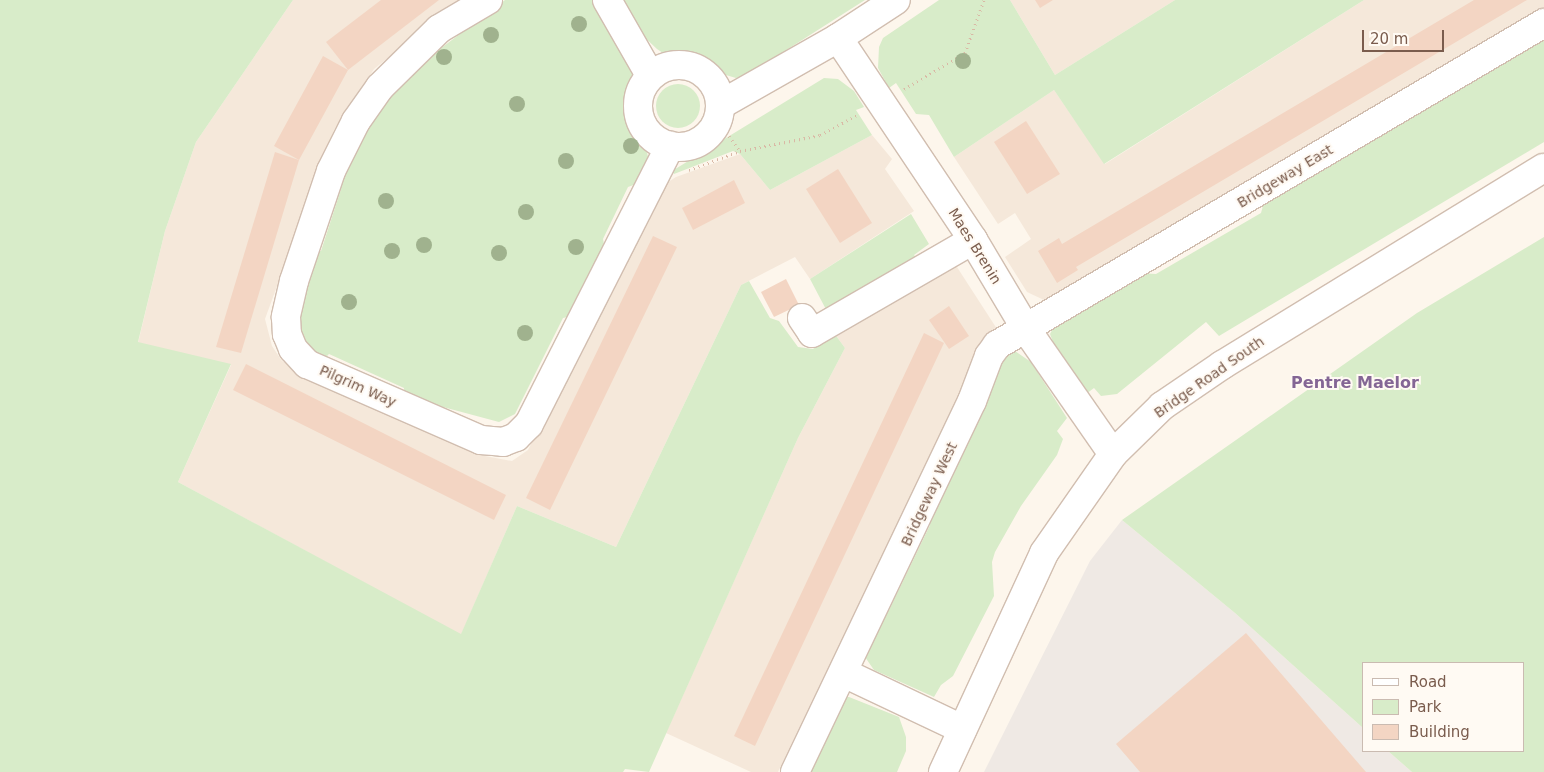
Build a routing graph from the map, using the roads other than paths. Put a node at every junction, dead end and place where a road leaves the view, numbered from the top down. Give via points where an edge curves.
1 (488, 0) edge
2 (606, 0) edge
3 (896, 0) edge
4 (1544, 23) edge
5 (838, 38) junction
6 (650, 75) junction
7 (719, 113) junction
8 (670, 146) junction
9 (1544, 168) edge
10 (973, 240) junction
11 (802, 318) dead end
12 (1026, 329) junction
13 (1113, 454) junction
14 (844, 673) junction
15 (962, 729) junction
16 (795, 772) edge
17 (943, 772) edge

1 - 8 street, Pilgrim Way via 439,30 380,87 356,121 332,171 294,281 286,317 287,334 293,349 307,364 481,440 503,442 516,437 529,424
2 - 6 street
3 - 5 street
4 - 12 street, Bridgeway East
5 - 7 street
5 - 10 street, Maes Brenin
6 - 7 street via 672,65 695,67 714,83
6 - 8 street via 638,97 640,123 647,134
7 - 8 street via 704,139 693,145
9 - 13 street, Bridge Road South via 1222,365 1162,406
10 - 11 street via 812,333
10 - 12 street, Maes Brenin
12 - 13 street, Maes Brenin
12 - 14 street, Bridgeway West via 997,345 989,356 972,400
13 - 15 street, Bridge Road South via 1044,553
14 - 15 street
14 - 16 street, Bridgeway West
15 - 17 street, Bridge Road South

